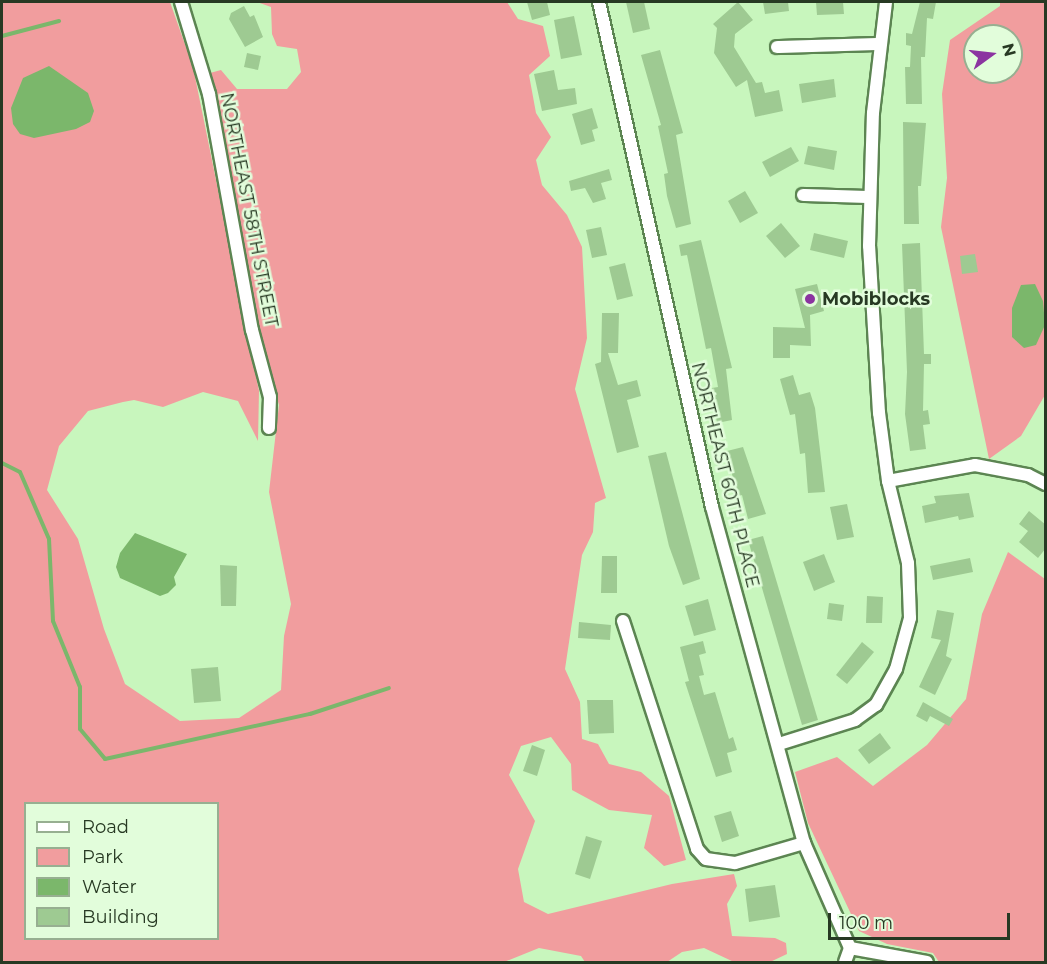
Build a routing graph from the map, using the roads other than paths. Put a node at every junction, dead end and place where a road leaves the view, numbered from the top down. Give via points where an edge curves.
1 (182, 2) edge
2 (599, 2) edge
3 (886, 2) edge
4 (879, 44) junction
5 (777, 47) dead end
6 (803, 195) dead end
7 (869, 197) junction
8 (269, 428) dead end
9 (888, 481) junction
10 (1046, 484) edge
11 (623, 621) dead end
12 (779, 744) junction
13 (804, 843) junction
14 (850, 948) junction
15 (927, 962) edge
16 (845, 963) edge

1 - 8 street, NORTHEAST 58TH STREET via 209,94 252,330 270,397
2 - 12 street, NORTHEAST 60TH PLACE via 697,450
3 - 4 street
4 - 5 street
4 - 7 street
6 - 7 street
7 - 9 street via 873,335
9 - 10 street via 975,465 1028,475
9 - 12 street via 909,572 910,618 904,648 884,692 867,713
11 - 13 street via 697,849 706,859 735,862
12 - 13 street, NORTHEAST 60TH PLACE
13 - 14 street, NORTHEAST 60TH PLACE
14 - 15 street
14 - 16 street

